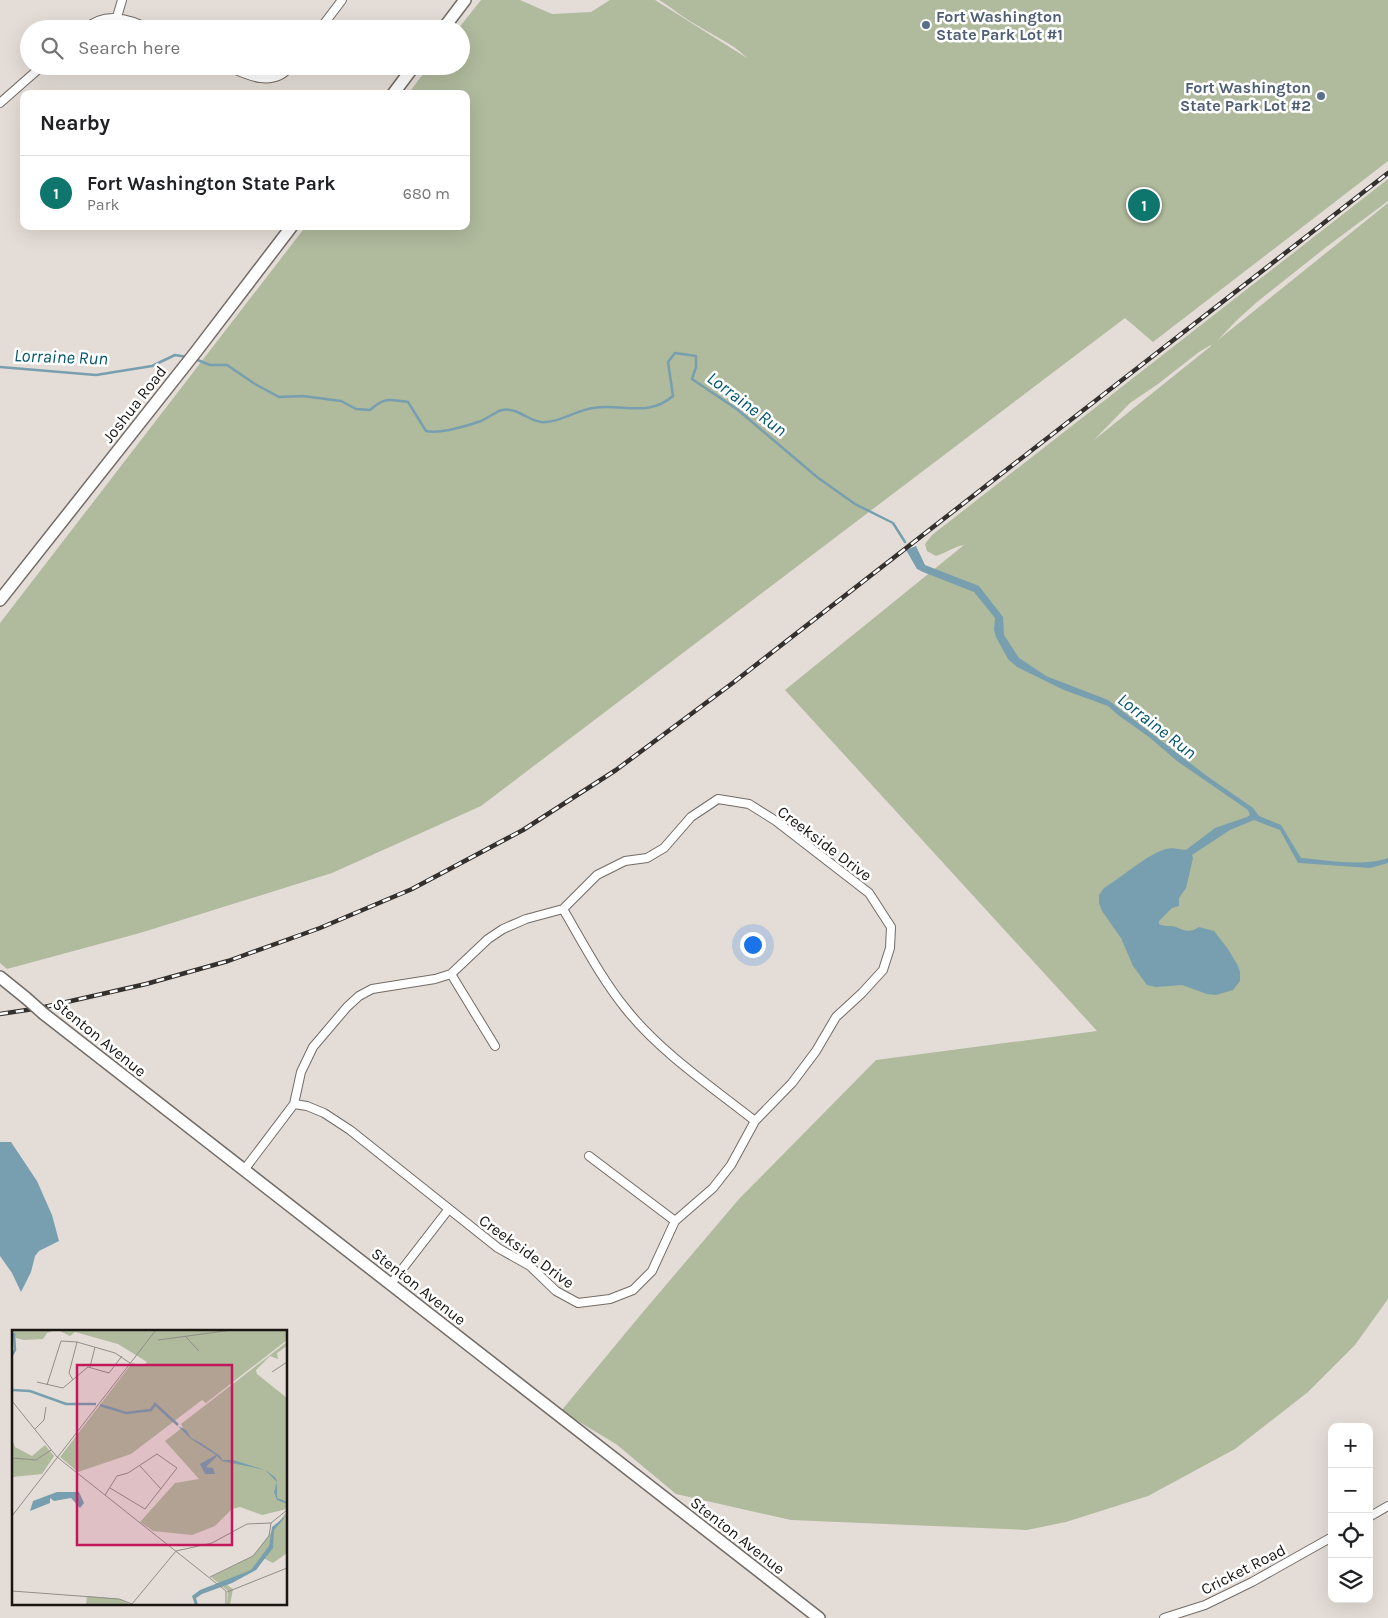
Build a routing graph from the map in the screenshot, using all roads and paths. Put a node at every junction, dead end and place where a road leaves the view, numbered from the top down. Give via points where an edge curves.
1 (122, 0) edge
2 (342, 0) edge
3 (465, 0) edge
4 (117, 17) junction
5 (99, 20) edge
6 (129, 20) edge
7 (327, 20) edge
8 (450, 20) edge
9 (32, 75) edge
10 (246, 75) edge
11 (280, 75) edge
12 (407, 75) edge
13 (396, 90) edge
14 (0, 103) edge
15 (289, 230) edge
16 (0, 600) edge
17 (564, 909) junction
18 (451, 974) junction
19 (0, 977) edge
20 (495, 1046) dead end
21 (294, 1104) junction
22 (756, 1120) junction
23 (589, 1156) dead end
24 (244, 1170) junction
25 (448, 1210) junction
26 (675, 1221) junction
27 (390, 1285) junction
28 (1388, 1506) edge
29 (1373, 1514) edge
30 (1328, 1540) edge
31 (819, 1618) edge
32 (1164, 1618) edge

1 - 4 street
2 - 7 street
3 - 8 main road
4 - 5 street
4 - 6 street
9 - 14 street
10 - 11 street via 264,79
12 - 13 main road
15 - 16 main road, Joshua Road
17 - 18 street via 503,929
17 - 22 street via 592,960 626,1010 659,1044
17 - 22 street, Creekside Drive via 597,875 625,861 646,858 664,848 692,817 718,800 749,804 776,821 869,894 891,927 890,948 883,970 836,1017 792,1083
18 - 20 street
18 - 21 street via 372,989 359,996 310,1053 301,1072
19 - 24 main road, Stenton Avenue, bridge
21 - 24 street
21 - 25 street, Creekside Drive via 324,1113 350,1130
22 - 26 street, Creekside Drive via 731,1165 712,1188
23 - 26 street
24 - 27 main road, Stenton Avenue
25 - 26 street, Creekside Drive via 498,1248 530,1266 556,1291 578,1303 610,1300 633,1290 652,1271
25 - 27 street
27 - 31 main road, Stenton Avenue
28 - 29 street
30 - 32 street, Cricket Road via 1205,1605

